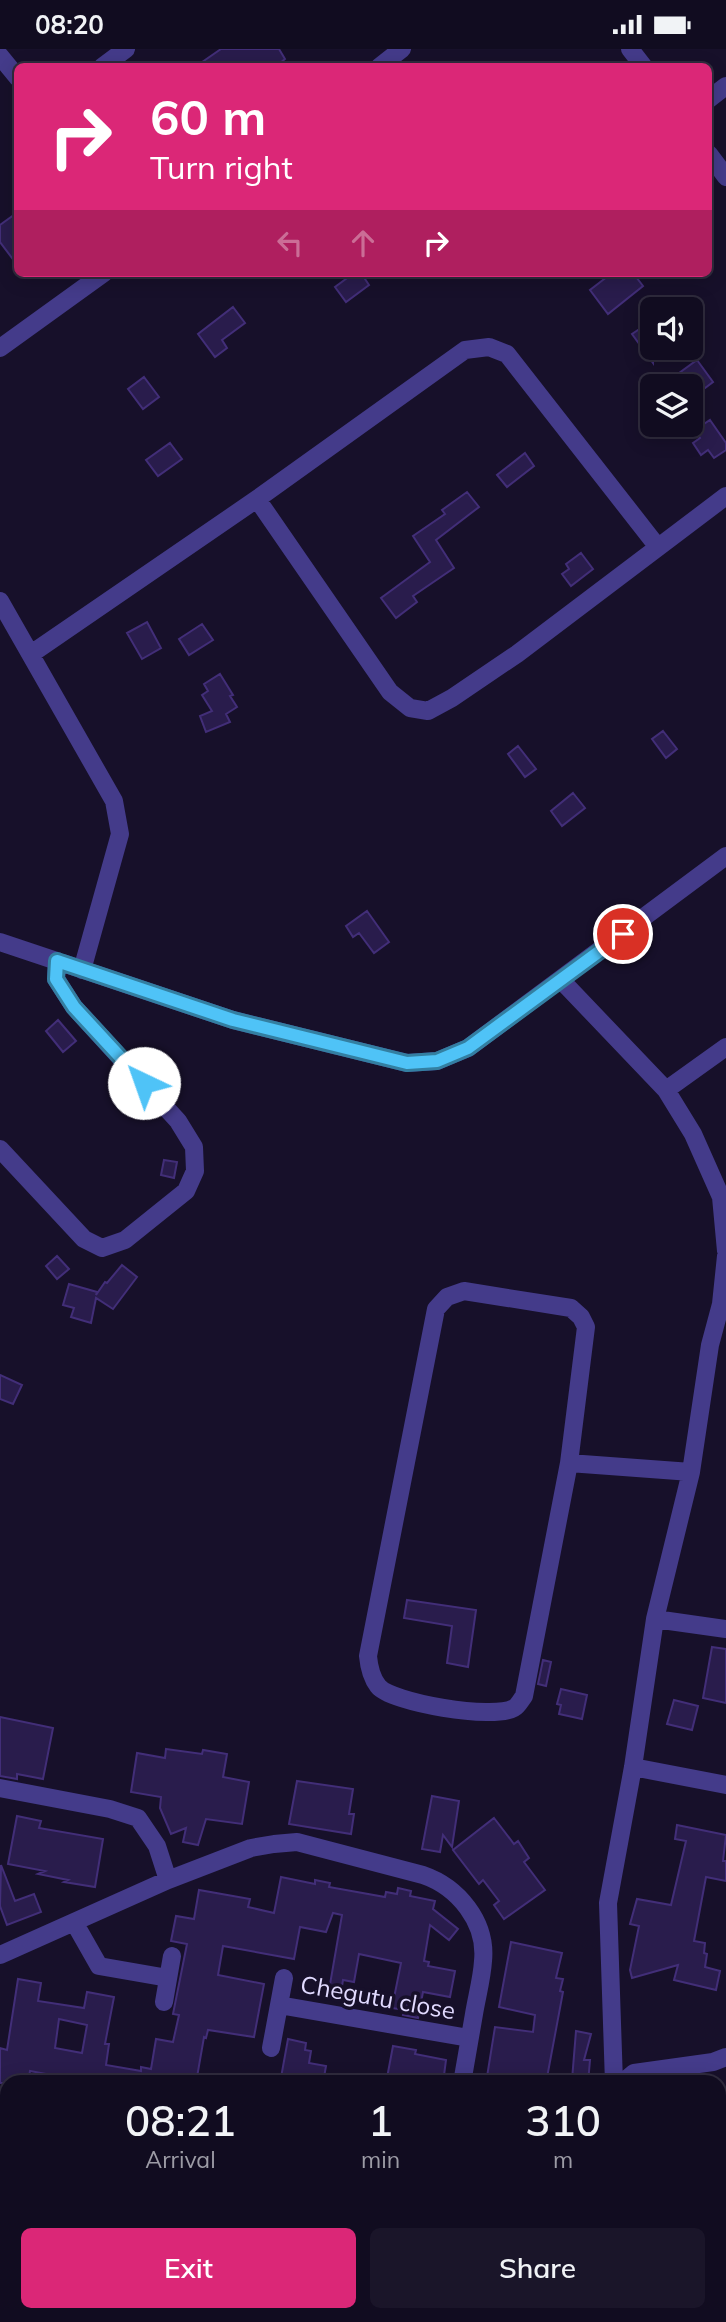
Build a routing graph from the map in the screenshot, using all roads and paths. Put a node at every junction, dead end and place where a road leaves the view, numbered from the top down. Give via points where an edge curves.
1 (126, 49) edge
2 (402, 49) edge
3 (0, 56) edge
4 (107, 63) edge
5 (384, 63) edge
6 (14, 73) edge
7 (726, 86) edge
8 (712, 97) edge
9 (712, 158) edge
10 (726, 177) edge
11 (98, 277) edge
12 (0, 348) edge
13 (726, 496) edge
14 (257, 499) junction
15 (657, 546) junction
16 (0, 601) edge
17 (31, 655) junction
18 (726, 856) edge
19 (0, 942) edge
20 (57, 961) junction
21 (82, 970) junction
22 (561, 980) junction
23 (726, 1048) edge
24 (666, 1090) junction
25 (0, 1149) edge
26 (726, 1254) edge
27 (724, 1305) edge
28 (569, 1463) junction
29 (691, 1472) junction
30 (655, 1619) junction
31 (726, 1629) edge
32 (633, 1767) junction
33 (726, 1785) edge
34 (0, 1789) edge
35 (168, 1880) junction
36 (74, 1922) junction
37 (0, 1955) edge
38 (172, 1956) dead end
39 (168, 1978) junction
40 (284, 1978) dead end
41 (164, 2002) dead end
42 (279, 2005) junction
43 (469, 2038) junction
44 (271, 2048) dead end
45 (726, 2057) edge
46 (463, 2075) edge
47 (614, 2075) edge
48 (632, 2075) edge

1 - 4 street
2 - 5 street
3 - 6 street
7 - 8 street
9 - 10 street
11 - 12 street
13 - 15 street
14 - 15 street via 465,350 489,347 507,354
14 - 15 street via 390,692 410,708 428,711 517,654
14 - 17 street
16 - 17 street
17 - 21 street via 114,801 120,834
18 - 22 street
19 - 20 street
20 - 21 street
20 - 25 street via 56,979 74,1007 178,1121 194,1147 195,1171 186,1191 125,1240 102,1248 84,1239
21 - 22 street via 233,1020 407,1063 437,1061 468,1048
22 - 24 street
23 - 24 street
24 - 26 street via 693,1134 721,1197
26 - 27 street
27 - 29 street via 710,1345
28 - 28 street via 524,1696 515,1708 493,1713 465,1711 401,1699 379,1688 368,1656 436,1309 447,1297 464,1291 571,1308 581,1318 586,1327
28 - 29 street
29 - 30 street
30 - 31 street
30 - 32 street
32 - 33 street
32 - 47 street via 608,1903
34 - 35 street via 138,1818 157,1846
35 - 36 street
35 - 43 street via 251,1848 298,1842 442,1881 476,1920 482,1938 484,1959
36 - 37 street
36 - 39 street via 99,1966
38 - 39 street
39 - 41 street
40 - 42 street
42 - 43 street, Chegutu close
42 - 44 street
43 - 46 street
45 - 48 street

